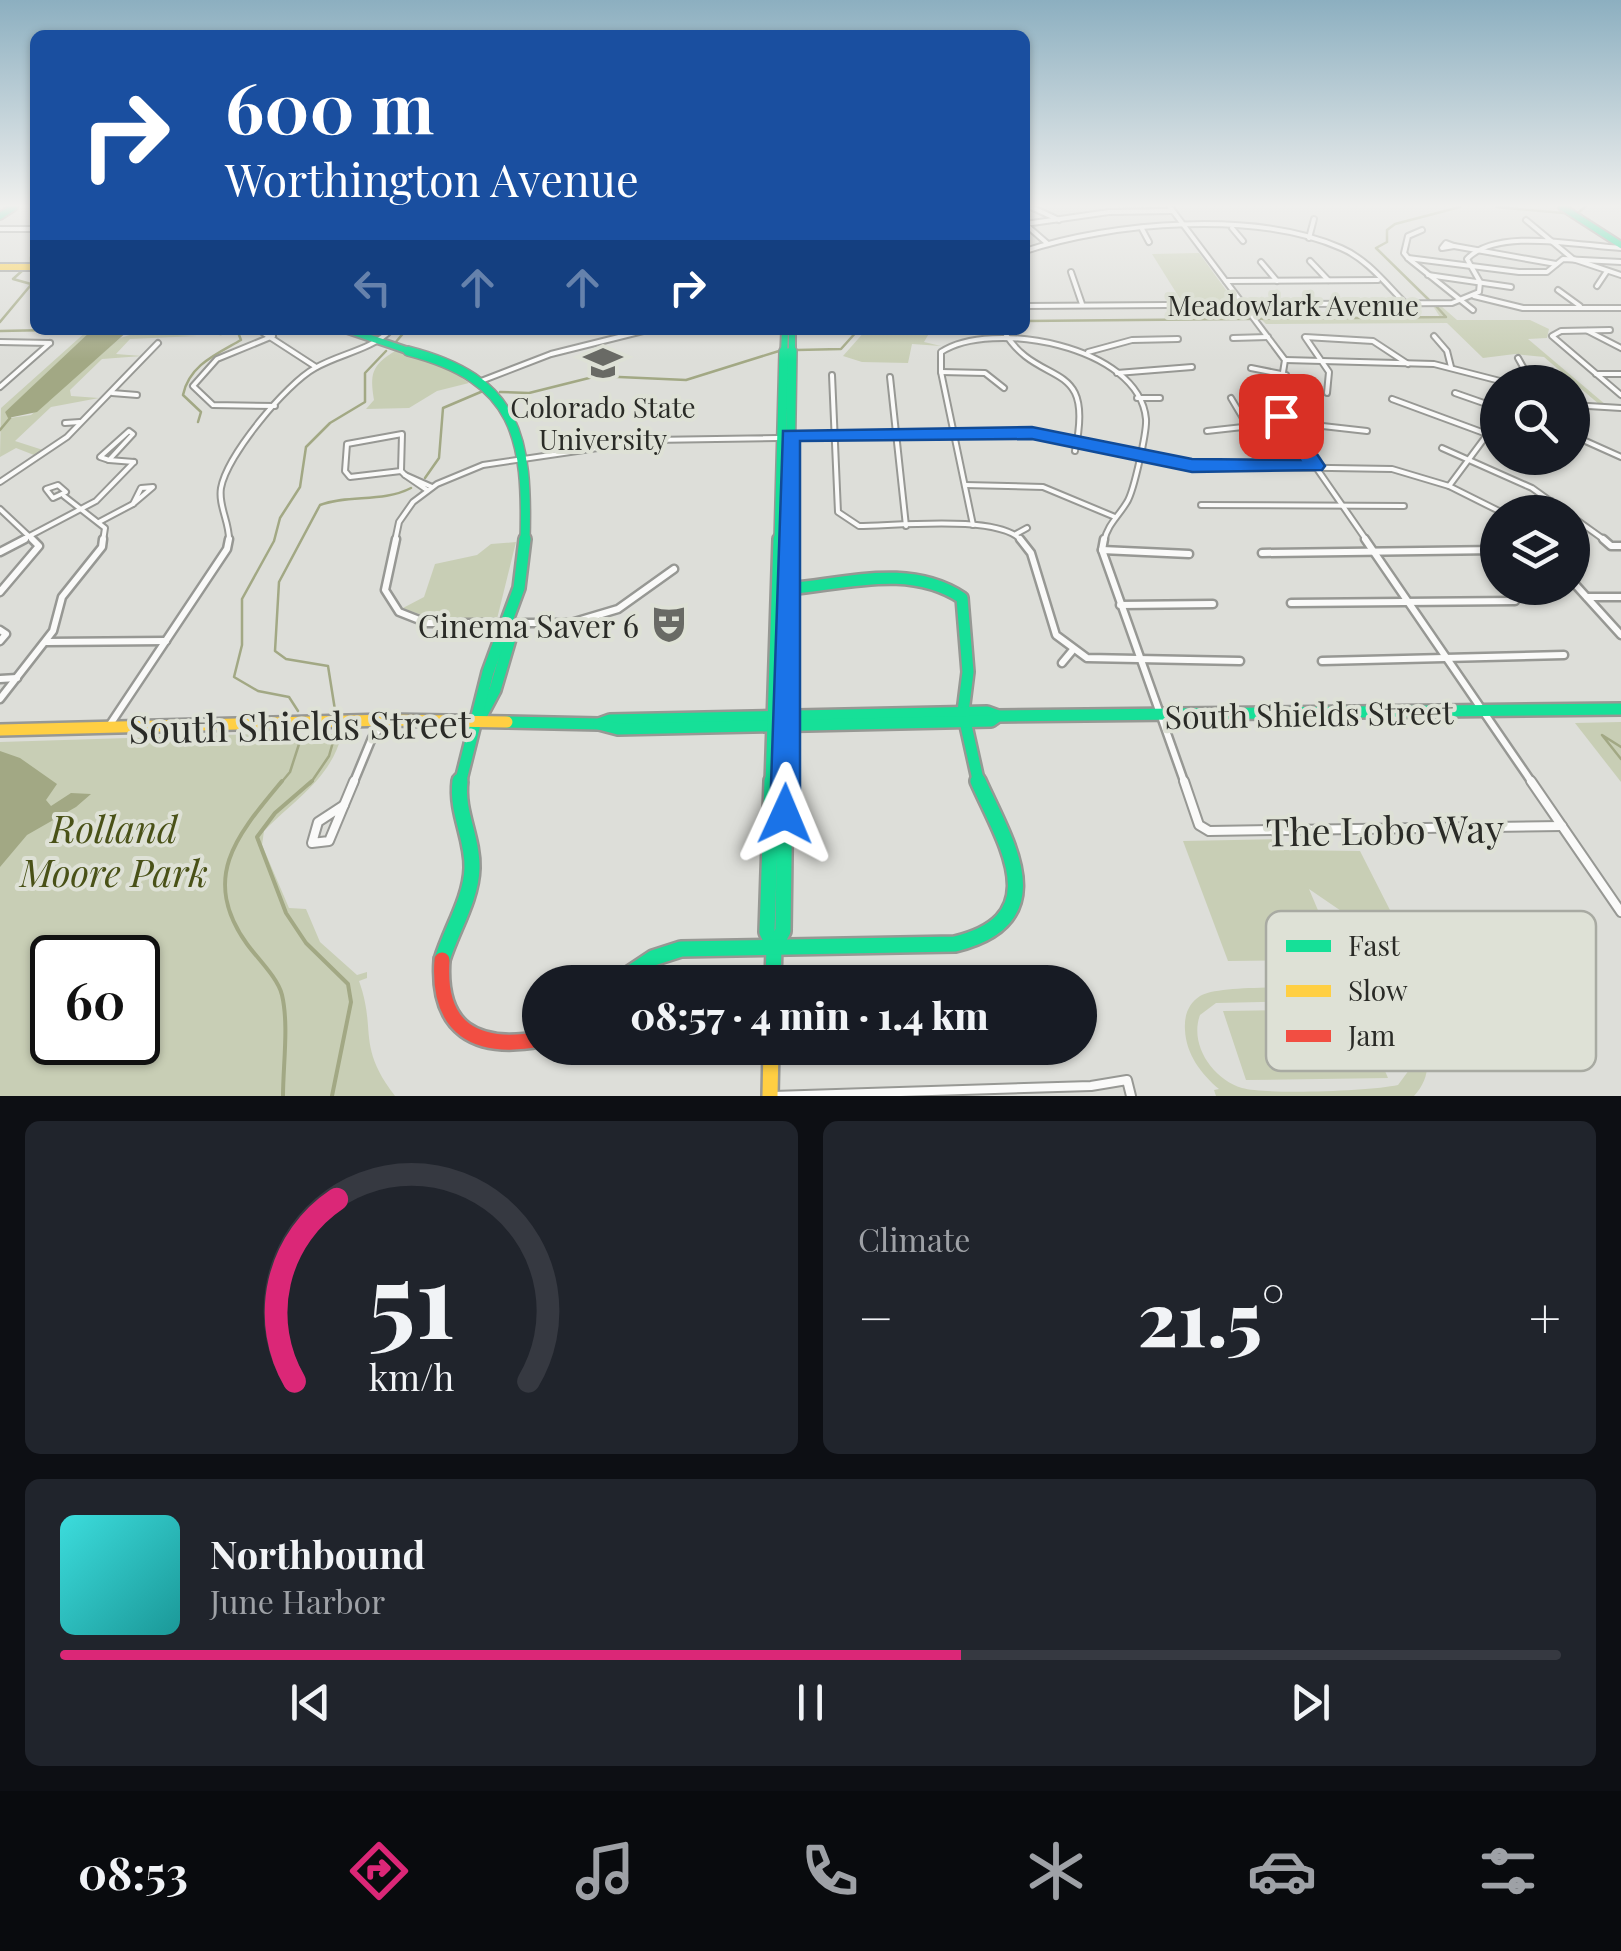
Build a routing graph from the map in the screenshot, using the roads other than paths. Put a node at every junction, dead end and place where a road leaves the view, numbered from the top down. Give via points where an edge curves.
1 (1209, 258) edge
2 (1357, 258) edge
3 (1408, 258) edge
4 (1409, 258) edge
5 (1470, 258) edge
6 (1520, 258) edge
7 (1574, 259) junction
8 (1310, 261) dead end
9 (1261, 262) dead end
10 (1621, 262) edge
11 (1556, 264) junction
12 (1470, 265) junction
13 (0, 267) edge
14 (30, 267) edge
15 (1607, 271) junction
16 (1071, 272) dead end
17 (1428, 275) junction
18 (1621, 275) edge
19 (1328, 280) junction
20 (1381, 280) junction
21 (1226, 281) junction
22 (1277, 281) junction
23 (1480, 282) junction
24 (1597, 286) dead end
25 (1511, 288) dead end
26 (1558, 290) dead end
27 (1474, 296) junction
28 (1459, 302) junction
29 (1404, 303) junction
30 (1244, 304) junction
31 (1030, 306) edge
32 (1083, 306) junction
33 (1582, 308) junction
34 (1621, 308) edge
35 (1472, 310) dead end
36 (1588, 330) junction
37 (1610, 330) dead end
38 (357, 335) edge
39 (384, 335) edge
40 (626, 335) edge
41 (1004, 335) edge
42 (273, 336) joint
43 (788, 336) edge
44 (1434, 336) dead end
45 (1233, 338) dead end
46 (1268, 338) junction
47 (1178, 339) dead end
48 (0, 342) edge
49 (1006, 342) junction
50 (158, 343) dead end
51 (374, 343) junction
52 (1621, 348) edge
53 (1088, 352) junction
54 (1518, 358) dead end
55 (1285, 360) junction
56 (1325, 362) junction
57 (1408, 364) junction
58 (1522, 365) edge
59 (1192, 366) dead end
60 (316, 367) junction
61 (1451, 367) junction
62 (1251, 368) dead end
63 (941, 372) junction
64 (1117, 373) junction
65 (1596, 374) junction
66 (1621, 374) edge
67 (832, 375) dead end
68 (1286, 375) junction
69 (1480, 375) edge
70 (116, 376) dead end
71 (129, 377) junction
72 (890, 377) dead end
73 (480, 381) junction
74 (0, 387) edge
75 (1004, 388) dead end
76 (110, 393) junction
77 (1455, 393) dead end
78 (1327, 394) dead end
79 (137, 395) dead end
80 (1621, 395) edge
81 (1138, 398) junction
82 (1160, 398) dead end
83 (1230, 398) dead end
84 (1392, 399) dead end
85 (1480, 402) edge
86 (277, 406) junction
87 (1590, 406) edge
88 (1621, 408) edge
89 (80, 422) junction
90 (65, 423) dead end
91 (1247, 424) junction
92 (1286, 424) junction
93 (1012, 430) junction
94 (1206, 431) dead end
95 (1367, 431) dead end
96 (1480, 431) edge
97 (835, 434) junction
98 (894, 434) junction
99 (954, 434) junction
100 (785, 435) junction
101 (1015, 441) dead end
102 (1078, 441) junction
103 (1590, 443) edge
104 (1480, 444) edge
105 (1442, 448) dead end
106 (1075, 451) dead end
107 (1140, 454) junction
108 (1621, 457) edge
109 (521, 458) junction
110 (1470, 459) junction
111 (109, 460) junction
112 (1314, 466) junction
113 (403, 473) junction
114 (0, 482) edge
115 (965, 485) junction
116 (1450, 486) junction
117 (430, 488) junction
118 (64, 496) dead end
119 (1480, 501) edge
120 (133, 504) dead end
121 (1201, 505) dead end
122 (1342, 506) junction
123 (1404, 506) dead end
124 (0, 509) edge
125 (80, 509) junction
126 (1116, 517) junction
127 (99, 522) junction
128 (974, 525) junction
129 (906, 526) junction
130 (1027, 528) dead end
131 (1016, 534) junction
132 (27, 537) junction
133 (778, 539) junction
134 (1621, 546) edge
135 (1102, 550) junction
136 (1480, 550) edge
137 (0, 552) edge
138 (1373, 552) junction
139 (1262, 553) dead end
140 (1190, 554) dead end
141 (674, 569) dead end
142 (788, 589) junction
143 (0, 592) edge
144 (1590, 597) edge
145 (1621, 597) edge
146 (1590, 600) edge
147 (1480, 601) edge
148 (1408, 602) junction
149 (1290, 603) dead end
150 (1213, 604) dead end
151 (1120, 605) junction
152 (508, 624) junction
153 (0, 630) edge
154 (1621, 635) edge
155 (166, 641) junction
156 (0, 642) edge
157 (46, 642) junction
158 (1072, 651) junction
159 (1564, 655) dead end
160 (1447, 659) junction
161 (1240, 661) dead end
162 (1322, 661) dead end
163 (1141, 662) junction
164 (1062, 663) dead end
165 (16, 678) junction
166 (0, 679) edge
167 (0, 699) edge
168 (1621, 709) edge
169 (1482, 710) junction
170 (927, 713) junction
171 (1160, 715) junction
172 (964, 717) junction
173 (691, 718) junction
174 (781, 719) junction
175 (373, 720) junction
176 (387, 720) junction
177 (478, 722) junction
178 (884, 722) junction
179 (599, 724) junction
180 (107, 728) junction
181 (618, 728) junction
182 (0, 730) edge
183 (372, 738) junction
184 (772, 794) junction
185 (344, 805) junction
186 (785, 814) junction
187 (1562, 826) junction
188 (771, 843) junction
189 (784, 895) junction
190 (1621, 912) edge
191 (774, 947) junction
192 (642, 965) edge
193 (773, 965) edge
194 (522, 1042) edge
195 (771, 1065) edge
196 (1093, 1085) junction
197 (865, 1094) edge
198 (984, 1094) edge
199 (770, 1096) edge
200 (1102, 1096) edge
201 (1131, 1096) edge

1 - 21 street
2 - 20 street
3 - 17 street
4 - 12 street
5 - 12 street
6 - 11 street
7 - 10 street
7 - 11 street
7 - 15 street
8 - 19 street
9 - 22 street
11 - 12 street via 1544,272
12 - 23 street
13 - 14 main road
15 - 18 street
15 - 24 street
16 - 32 street
17 - 23 street
17 - 28 street
19 - 20 street
19 - 22 street
20 - 29 street
21 - 22 street
21 - 30 street
23 - 25 street
23 - 27 street
26 - 33 street
27 - 28 street, Meadowlark Avenue
27 - 33 street via 1517,308
28 - 29 street, Meadowlark Avenue
28 - 35 street
29 - 30 street, Meadowlark Avenue
30 - 32 street, Meadowlark Avenue
30 - 46 street
31 - 32 street, Meadowlark Avenue
33 - 34 street
36 - 37 street
36 - 52 street
36 - 65 street via 1552,336
38 - 51 main road
39 - 51 street
40 - 73 street
41 - 49 street
42 - 60 street
42 - 86 street via 217,359 194,386 213,405
43 - 100 main road
44 - 61 street
45 - 46 street
46 - 55 street
47 - 53 street via 1123,341
48 - 74 street via 50,343
49 - 53 street via 1062,342
49 - 63 street via 949,346 940,356
49 - 102 street via 1075,390 1084,413
50 - 71 street
51 - 60 street
51 - 73 main road via 447,358
53 - 64 street
54 - 58 street
55 - 56 street
55 - 68 street
56 - 57 street
56 - 57 street via 1306,337 1381,339
56 - 78 street
57 - 61 street
59 - 64 street
60 - 86 street
61 - 69 street
62 - 68 street
63 - 75 street via 990,374
63 - 99 street
64 - 81 street
65 - 66 street
65 - 80 street
67 - 97 street
68 - 92 street via 1278,403
70 - 71 street
71 - 76 street
72 - 98 street
73 - 109 main road via 506,410
76 - 79 street
76 - 89 street
77 - 85 street
81 - 82 street
81 - 107 street via 1146,425
83 - 91 street
84 - 96 street
86 - 155 street via 225,478 219,499 231,540
87 - 88 street
89 - 90 street
89 - 114 street
91 - 92 street
91 - 94 street
92 - 95 street
92 - 112 street
93 - 99 street
93 - 101 street
93 - 102 street
97 - 98 street
97 - 100 street
97 - 129 street via 840,517 859,526
98 - 99 street
98 - 129 street
99 - 115 street
100 - 109 street via 652,440
100 - 133 main road
100 - 142 main road
102 - 106 street
102 - 107 street
103 - 108 street
104 - 110 street
105 - 110 street
107 - 112 street via 1200,466
107 - 126 street via 1129,500
109 - 117 street via 464,471
109 - 152 main road via 525,536
110 - 116 street
110 - 134 street via 1550,494 1611,546
111 - 111 street via 121,446 133,434 122,434 100,457
111 - 125 street via 134,462
112 - 116 street via 1378,467
112 - 122 street
113 - 113 street via 402,434 346,444 350,476
113 - 117 street
115 - 126 street via 1043,487
115 - 128 street
116 - 119 street
117 - 152 street via 396,529 385,582 390,603 427,623
118 - 125 street
120 - 127 street
121 - 122 street
122 - 123 street
122 - 138 street
124 - 132 street
125 - 127 street
125 - 132 street
126 - 135 street via 1104,532
127 - 157 street via 104,542 62,597
128 - 129 street
128 - 131 street
130 - 131 street
131 - 158 street via 1031,553 1054,631
132 - 137 street
132 - 143 street via 37,551
133 - 142 main road via 782,587
133 - 174 main road
135 - 140 street
135 - 151 street
136 - 138 street
138 - 139 street
138 - 148 street
141 - 152 street via 605,616
142 - 172 main road via 921,582 954,588 962,598 969,671 961,694
142 - 174 main road
144 - 145 street
146 - 154 street
147 - 148 street
148 - 149 street
148 - 160 street
150 - 151 street
151 - 163 street
152 - 177 main road via 512,632
153 - 156 street via 6,632
155 - 157 street
155 - 180 street
157 - 165 street
158 - 163 street via 1103,662
158 - 164 street
159 - 160 street
160 - 162 street
160 - 169 street
161 - 163 street
163 - 171 street
165 - 166 street
165 - 167 street
168 - 169 main road, South Shields Street
169 - 171 main road, South Shields Street
169 - 187 street
170 - 172 main road, South Shields Street
170 - 174 main road, South Shields Street
170 - 178 main road
171 - 172 main road, South Shields Street
171 - 187 street, The Lobo Way via 1199,825 1209,831
172 - 178 main road, South Shields Street
172 - 191 main road via 976,778 1018,865 1010,910 978,938 954,944
173 - 174 main road, South Shields Street
173 - 179 main road, South Shields Street
173 - 181 main road
174 - 178 main road, South Shields Street
174 - 181 main road, South Shields Street
174 - 184 main road
174 - 186 main road
175 - 176 main road, South Shields Street
175 - 180 main road, South Shields Street
175 - 183 street
176 - 177 main road, South Shields Street
176 - 183 street
177 - 179 main road, South Shields Street
177 - 194 main road via 458,789 472,872 440,958 440,992 450,1016 473,1036
179 - 181 main road, South Shields Street
180 - 182 main road, South Shields Street
183 - 185 street
184 - 186 main road
184 - 188 main road
185 - 185 street via 318,822 312,843 328,841
186 - 189 main road
187 - 190 street
188 - 189 main road via 779,852
188 - 191 main road via 767,932
189 - 191 main road via 784,931
191 - 192 main road via 681,949
191 - 193 main road
195 - 199 main road
196 - 198 street
196 - 200 street
196 - 201 street via 1127,1080
197 - 198 street
197 - 199 street

